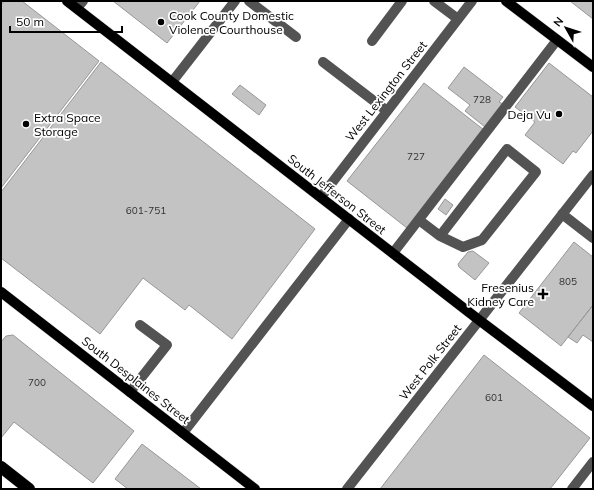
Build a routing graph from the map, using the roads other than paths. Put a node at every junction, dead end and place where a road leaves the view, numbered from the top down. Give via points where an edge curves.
1 (67, 1) edge
2 (235, 1) edge
3 (249, 1) edge
4 (402, 1) edge
5 (434, 1) edge
6 (472, 1) edge
7 (506, 1) edge
8 (80, 5) edge
9 (458, 19) junction
10 (296, 37) dead end
11 (557, 40) junction
12 (372, 41) dead end
13 (323, 62) dead end
14 (593, 67) edge
15 (172, 82) junction
16 (387, 111) junction
17 (593, 174) edge
18 (321, 197) junction
19 (562, 214) junction
20 (349, 219) junction
21 (419, 220) junction
22 (440, 236) junction
23 (593, 238) edge
24 (393, 253) junction
25 (2, 295) edge
26 (479, 320) junction
27 (140, 325) dead end
28 (130, 392) junction
29 (593, 406) edge
30 (183, 433) junction
31 (593, 462) edge
32 (1, 467) edge
33 (29, 489) edge
34 (255, 489) edge
35 (347, 489) edge
36 (572, 489) edge

1 - 8 main road, South Jefferson Street
2 - 15 street
3 - 10 street
4 - 12 street
5 - 9 street
6 - 9 street, West Lexington Street
7 - 11 main road
8 - 15 main road, South Jefferson Street
9 - 16 street, West Lexington Street
11 - 14 main road
11 - 21 street
13 - 16 street
15 - 18 main road, South Jefferson Street
16 - 18 street, West Lexington Street
17 - 19 street, West Polk Street
18 - 20 main road, South Jefferson Street
19 - 23 street
19 - 26 street, West Polk Street
20 - 24 main road, South Jefferson Street
20 - 30 street
21 - 22 street
21 - 24 street
22 - 22 street via 463,247 482,240 536,172 507,149
24 - 26 main road, South Jefferson Street
25 - 28 main road, South Desplaines Street
26 - 29 main road, South Jefferson Street
26 - 35 street, West Polk Street
27 - 28 street via 166,345
28 - 30 main road, South Desplaines Street
30 - 34 main road, South Desplaines Street
31 - 36 street
32 - 33 highway

